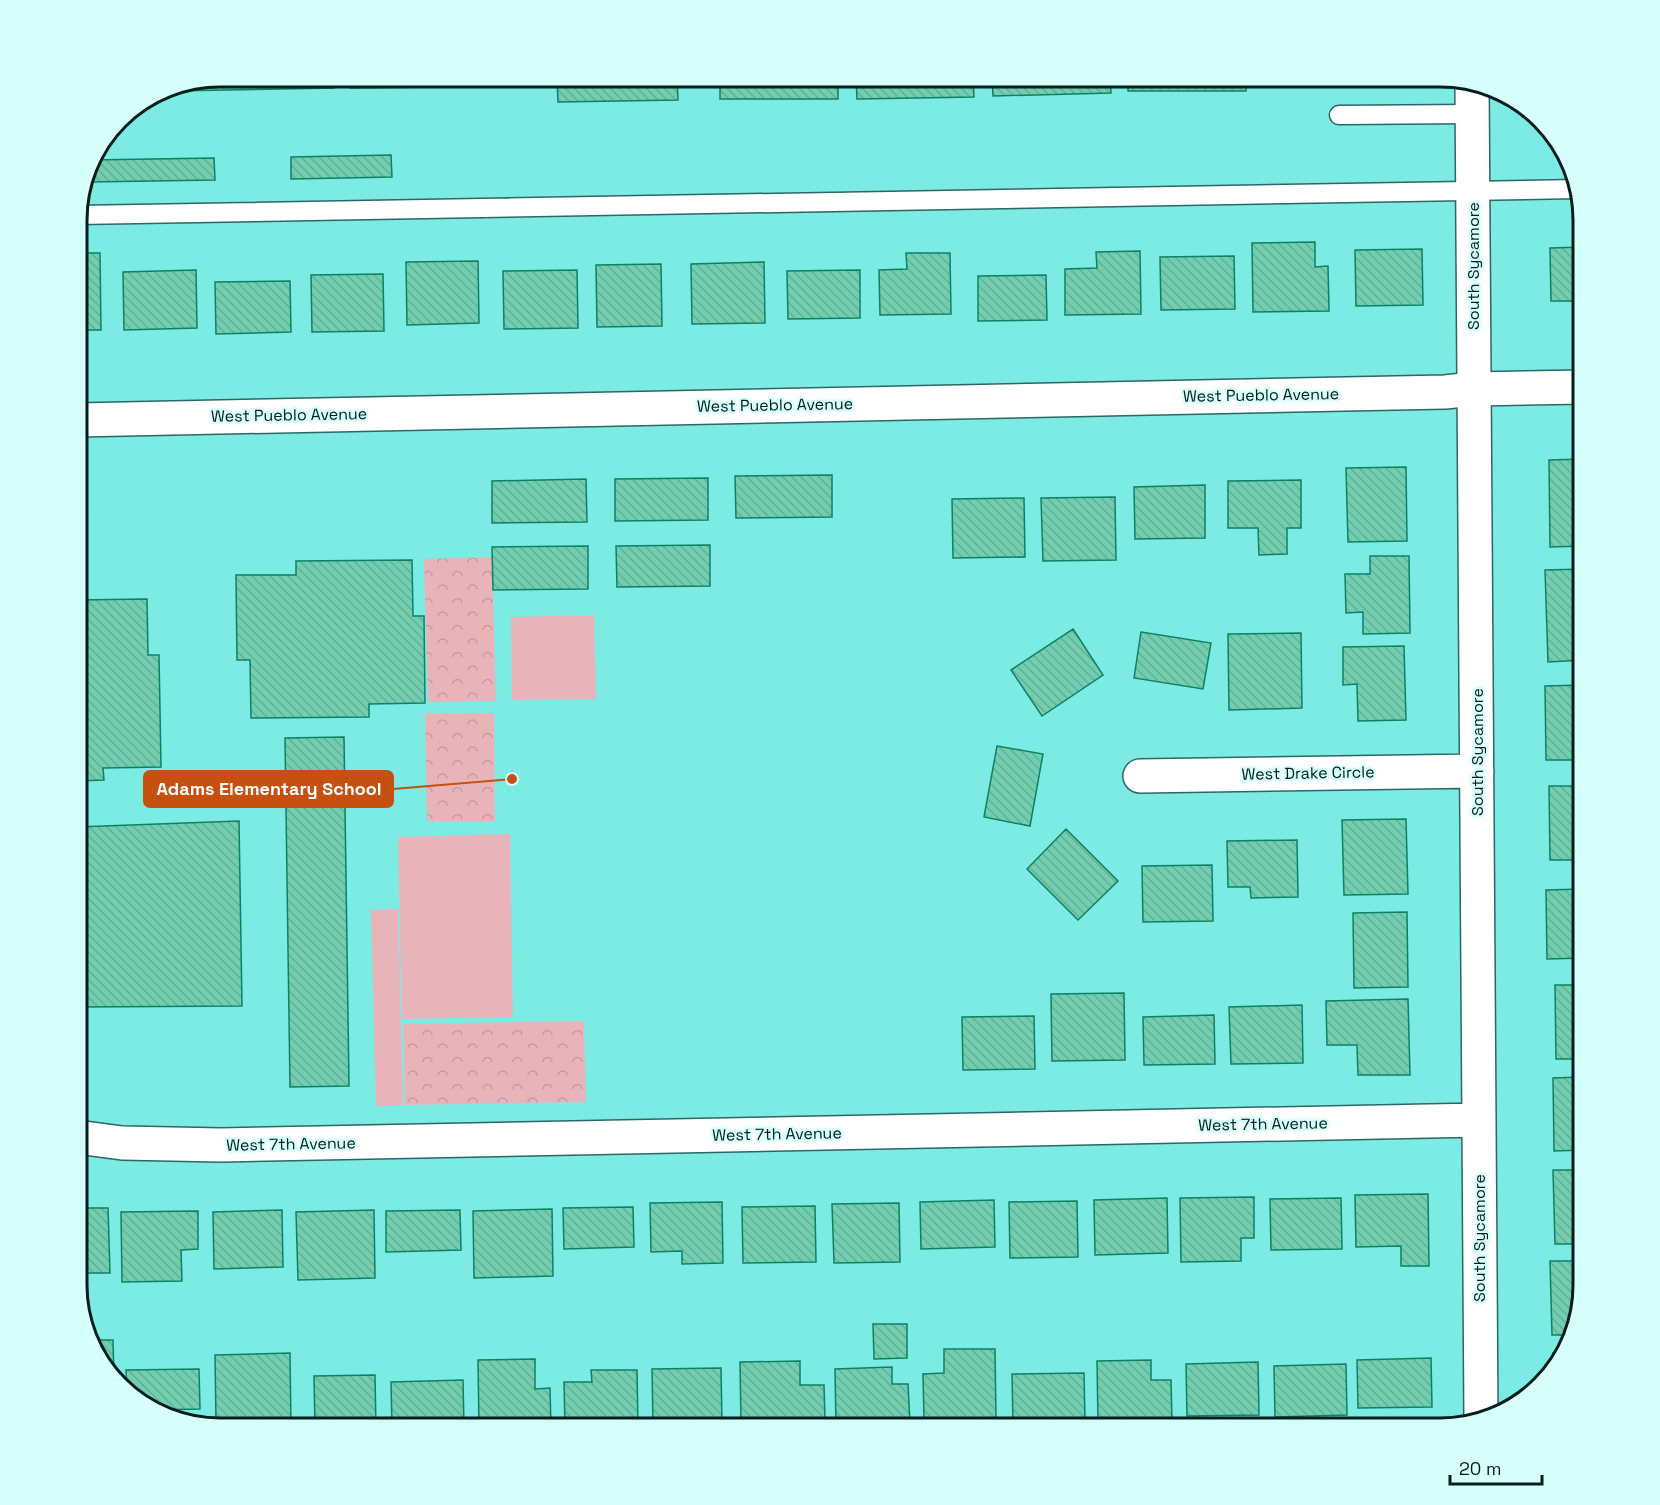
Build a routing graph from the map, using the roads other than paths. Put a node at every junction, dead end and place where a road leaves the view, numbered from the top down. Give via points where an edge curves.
1 (1472, 98) edge
2 (1339, 115) dead end
3 (1569, 189) edge
4 (1472, 190) junction
5 (87, 215) edge
6 (1573, 387) edge
7 (1474, 388) junction
8 (87, 420) edge
9 (1477, 771) junction
10 (1140, 776) dead end
11 (1478, 1120) junction
12 (87, 1138) edge
13 (1481, 1411) edge

1 - 2 lane
1 - 4 street, South Sycamore
3 - 4 lane
4 - 5 lane
4 - 7 street, South Sycamore
6 - 7 street, West Pueblo Avenue
7 - 8 street, West Pueblo Avenue via 1445,392
7 - 9 street, South Sycamore
9 - 10 street, West Drake Circle
9 - 11 street, South Sycamore
11 - 12 street, West 7th Avenue via 221,1145
11 - 13 street, South Sycamore

